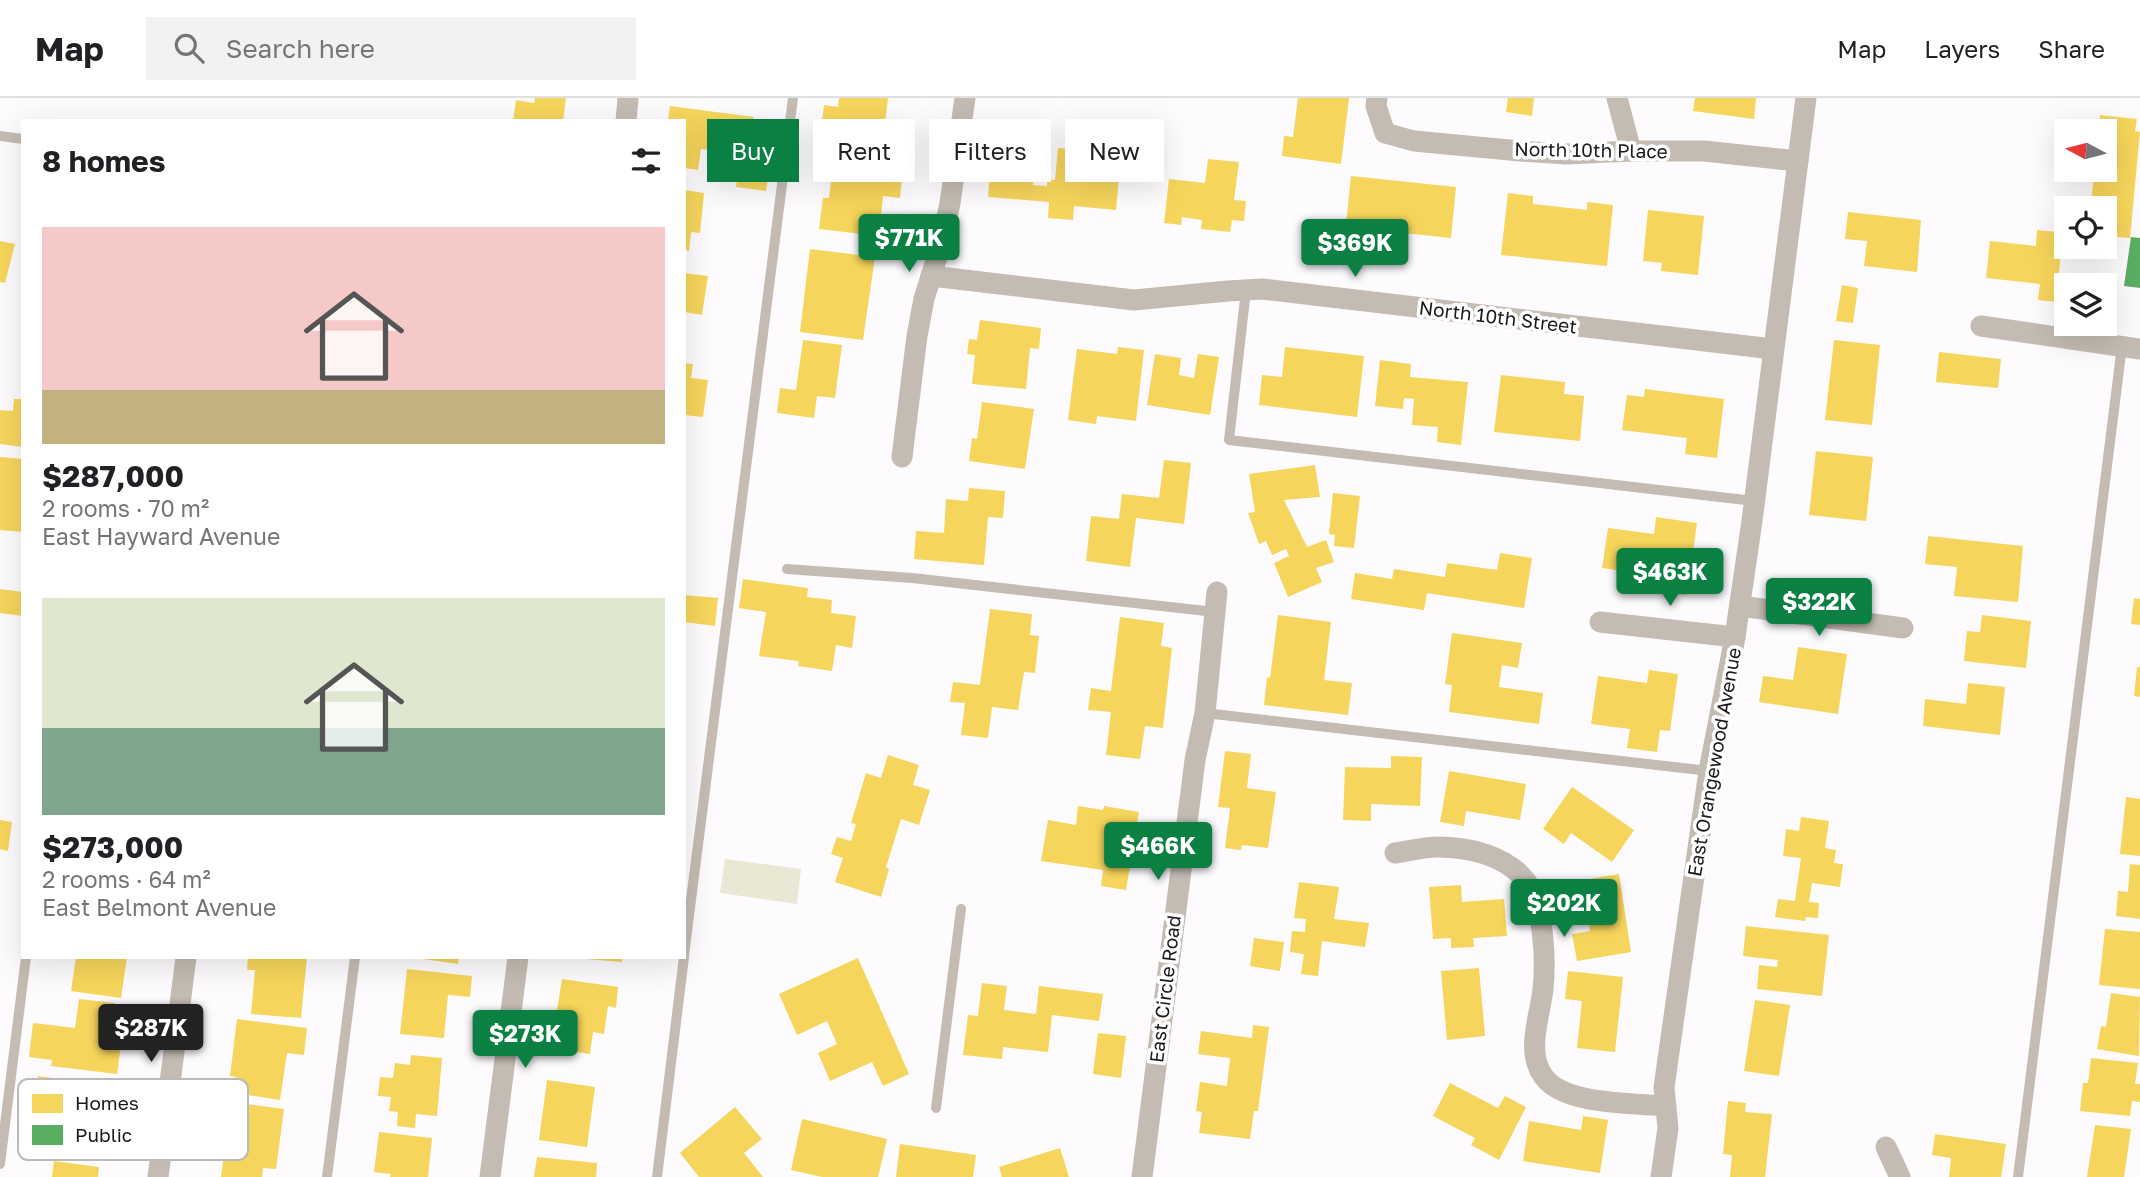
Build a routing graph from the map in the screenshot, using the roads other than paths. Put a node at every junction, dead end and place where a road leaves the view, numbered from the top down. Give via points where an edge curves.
1 (628, 98) edge
2 (793, 98) edge
3 (965, 98) edge
4 (1377, 98) edge
5 (1617, 98) edge
6 (1806, 98) edge
7 (625, 119) edge
8 (0, 136) edge
9 (21, 139) edge
10 (1631, 151) junction
11 (1798, 161) junction
12 (931, 276) junction
13 (1246, 290) junction
14 (1981, 326) dead end
15 (2131, 348) edge
16 (1773, 349) junction
17 (902, 457) dead end
18 (1754, 501) junction
19 (787, 569) dead end
20 (1216, 602) joint
21 (1740, 606) junction
22 (1600, 622) dead end
23 (1903, 628) dead end
24 (1735, 637) junction
25 (1205, 713) junction
26 (1709, 771) junction
27 (1395, 853) dead end
28 (961, 909) dead end
29 (686, 940) edge
30 (26, 959) edge
31 (186, 959) edge
32 (355, 959) edge
33 (518, 959) edge
34 (684, 959) edge
35 (170, 1079) edge
36 (1666, 1107) junction
37 (936, 1108) dead end
38 (1886, 1147) dead end
39 (0, 1164) edge
40 (327, 1177) edge
41 (490, 1177) edge
42 (657, 1177) edge
43 (1142, 1177) edge
44 (1661, 1177) edge
45 (1900, 1177) edge
46 (2018, 1177) edge

1 - 7 street
2 - 29 lane
3 - 12 street via 950,203
4 - 10 street, North 10th Place via 1385,133 1414,141 1520,151
5 - 10 street
6 - 11 street, East Orangewood Avenue
8 - 9 lane
10 - 11 street, North 10th Place via 1704,151
11 - 16 street, East Orangewood Avenue
12 - 13 street, North 10th Street via 1133,300
12 - 17 street via 917,336
13 - 16 street, North 10th Street
13 - 18 lane via 1229,440
14 - 15 street
15 - 46 lane
16 - 18 street, East Orangewood Avenue
18 - 21 street, East Orangewood Avenue
19 - 20 lane
20 - 25 street, East Circle Road
21 - 23 street
21 - 24 street, East Orangewood Avenue
22 - 24 street
24 - 26 street, East Orangewood Avenue
25 - 26 lane
25 - 43 street, East Circle Road via 1195,760
26 - 36 street, East Orangewood Avenue via 1664,1088
27 - 36 street via 1436,847 1467,849 1490,856 1526,881 1538,909 1545,957 1534,1045 1544,1078 1584,1099
28 - 37 lane
30 - 39 lane
31 - 35 street
32 - 40 lane
33 - 41 street
34 - 42 lane
36 - 44 street, East Orangewood Avenue
38 - 45 street

